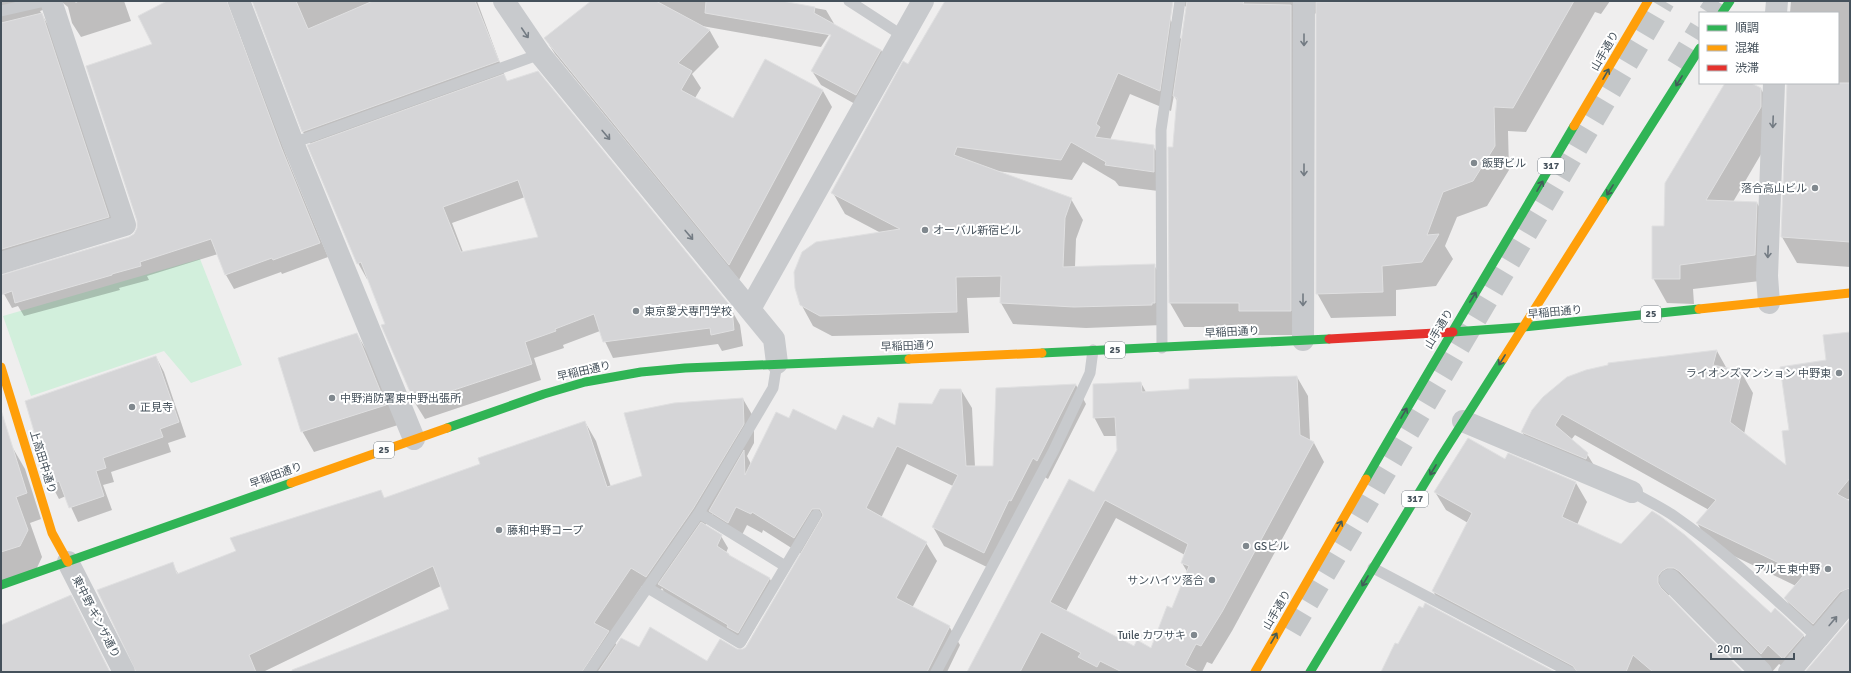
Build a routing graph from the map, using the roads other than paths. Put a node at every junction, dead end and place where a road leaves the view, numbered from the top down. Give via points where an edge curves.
1 (44, 1) edge
2 (51, 1) edge
3 (239, 1) edge
4 (504, 1) edge
5 (849, 1) edge
6 (923, 1) edge
7 (1180, 1) edge
8 (1304, 1) edge
9 (1648, 1) edge
10 (1730, 1) edge
11 (1777, 1) edge
12 (1, 11) edge
13 (1723, 12) edge
14 (1776, 12) edge
15 (903, 36) junction
16 (1699, 50) edge
17 (540, 54) junction
18 (1774, 84) edge
19 (293, 143) junction
20 (1, 263) edge
21 (1850, 293) edge
22 (1769, 302) junction
23 (750, 309) junction
24 (1523, 327) junction
25 (1452, 330) junction
26 (1303, 340) junction
27 (1162, 348) junction
28 (1093, 350) junction
29 (777, 363) junction
30 (1, 367) edge
31 (1463, 421) junction
32 (414, 439) junction
33 (1632, 492) joint
34 (699, 513) junction
35 (816, 515) dead end
36 (68, 562) junction
37 (785, 566) junction
38 (1373, 568) junction
39 (1670, 580) dead end
40 (1, 585) edge
41 (648, 588) junction
42 (1850, 600) edge
43 (1818, 638) junction
44 (124, 672) edge
45 (590, 672) edge
46 (936, 672) edge
47 (1255, 672) edge
48 (1310, 672) edge
49 (1570, 672) edge
50 (1761, 672) edge
51 (1789, 672) edge

1 - 12 lane
2 - 20 street via 125,225
3 - 19 street
4 -> 17 street
5 - 15 lane
6 - 15 street
7 - 27 lane via 1161,130
8 -> 26 street
25 -> 9 main road, 山手通り / 317
10 - 13 main road
11 - 14 street
15 - 23 street
16 -> 24 main road, 317
17 - 19 lane
17 -> 23 street
18 -> 22 street via 1767,276
19 - 32 street
21 - 22 main road, 早稲田通り / 25
22 - 24 main road, 早稲田通り / 25
23 - 29 street via 774,339
24 - 25 main road, 早稲田通り / 25
24 -> 31 main road, 317
25 - 26 main road, 早稲田通り / 25
47 -> 25 main road, 山手通り / 317
26 - 27 main road, 早稲田通り / 25
27 - 28 main road, 早稲田通り / 25
28 - 29 main road, 早稲田通り / 25
28 - 46 lane via 1090,373 1054,450
29 - 32 main road, 早稲田通り / 25 via 648,371 585,382
29 - 34 lane via 773,388
30 - 36 main road, 上高田中通り via 52,533
31 - 33 street
31 -> 38 main road, 317
32 - 36 main road, 早稲田通り / 25
33 - 43 lane via 1673,516 1702,538 1748,575
34 - 37 lane
34 - 41 lane
35 - 37 lane
36 - 40 main road, 早稲田通り / 25
36 - 44 street, 東中野 ギンザ通り
37 - 41 lane via 740,643
38 -> 48 main road, 317
38 - 49 lane
39 - 50 street
41 - 45 lane
43 -> 42 street
43 - 51 street

